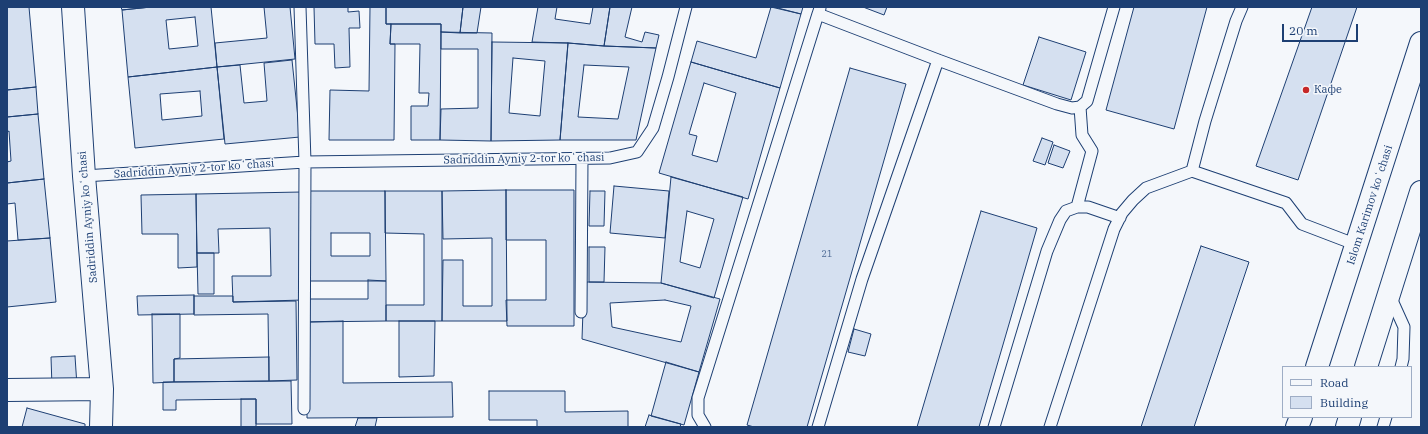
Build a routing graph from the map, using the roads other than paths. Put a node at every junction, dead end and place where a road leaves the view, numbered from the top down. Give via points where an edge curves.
1 (74, 7) edge
2 (300, 7) edge
3 (686, 7) edge
4 (1114, 7) edge
5 (1242, 7) edge
6 (819, 10) edge
7 (1421, 43) edge
8 (938, 60) junction
9 (1080, 107) junction
10 (582, 159) junction
11 (305, 162) junction
12 (1192, 171) junction
13 (84, 176) junction
14 (1421, 192) edge
15 (1077, 208) junction
16 (1120, 218) junction
17 (1415, 234) edge
18 (1357, 245) junction
19 (1389, 294) junction
20 (581, 312) dead end
21 (1317, 366) edge
22 (1366, 366) edge
23 (1401, 366) edge
24 (102, 388) junction
25 (7, 390) edge
26 (304, 409) dead end
27 (101, 427) edge
28 (705, 427) edge
29 (818, 427) edge
30 (994, 427) edge
31 (1050, 427) edge

1 - 13 main road, Sadriddin Ayniy koʻchasi
2 - 11 lane
3 - 10 lane, Sadriddin Ayniy 2-tor koʻchasi via 653,128 637,152 610,158
4 - 9 lane via 1087,101
5 - 12 lane via 1205,121
6 - 8 lane
6 - 28 lane via 698,398 698,415
7 - 18 main road, Islom Karimov koʻchasi
8 - 9 lane via 1057,104 1072,108
8 - 29 lane via 862,279
9 - 15 lane via 1082,135 1092,151
10 - 11 lane, Sadriddin Ayniy 2-tor koʻchasi
10 - 20 lane
11 - 13 lane, Sadriddin Ayniy 2-tor koʻchasi
11 - 26 lane
12 - 16 lane via 1146,188
12 - 18 lane via 1286,203 1302,224
13 - 24 main road, Sadriddin Ayniy koʻchasi
14 - 17 main road
15 - 16 lane via 1088,207
15 - 30 lane via 1066,211 1047,251
16 - 31 lane via 1114,229
17 - 19 main road
18 - 21 main road, Islom Karimov koʻchasi
19 - 22 main road
19 - 23 lane via 1404,327
24 - 25 main road
24 - 27 main road, Sadriddin Ayniy koʻchasi

